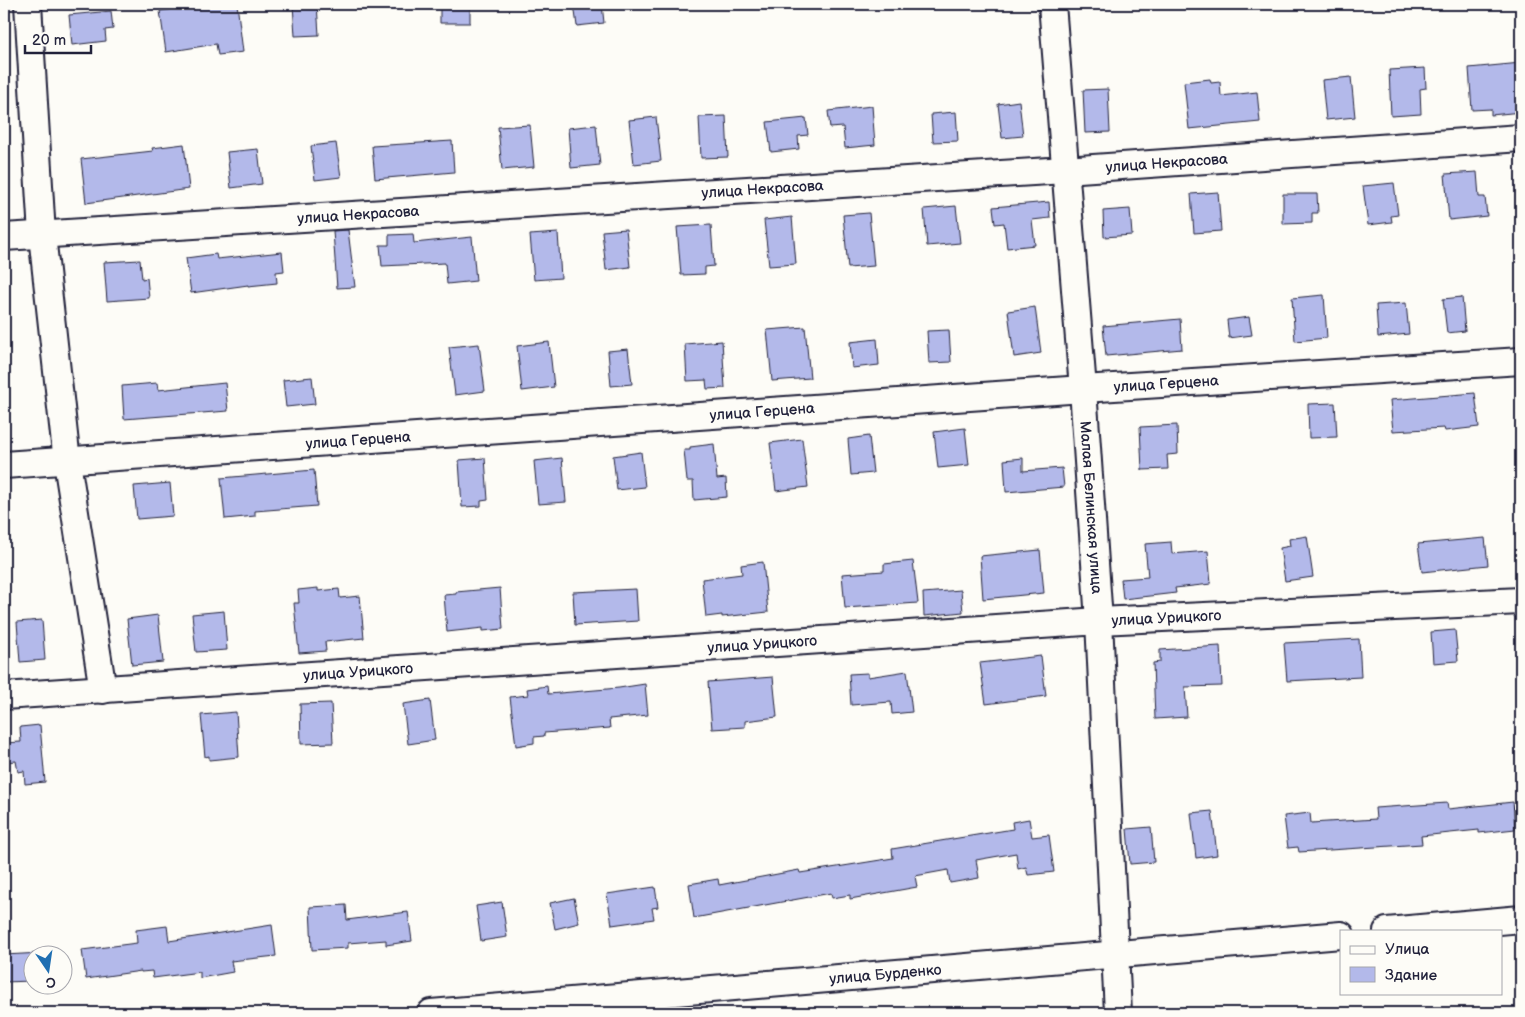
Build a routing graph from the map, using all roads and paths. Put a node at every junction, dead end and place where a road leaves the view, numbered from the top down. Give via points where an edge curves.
1 (28, 4) edge
2 (1052, 4) edge
3 (1521, 138) edge
4 (1065, 170) junction
5 (42, 235) junction
6 (4, 237) edge
7 (1521, 361) edge
8 (1083, 389) junction
9 (66, 462) junction
10 (4, 466) edge
11 (1521, 601) edge
12 (1099, 621) junction
13 (103, 690) junction
14 (4, 696) edge
15 (1521, 919) edge
16 (1398, 930) edge
17 (1340, 935) edge
18 (1114, 954) junction
19 (431, 1013) edge
20 (1118, 1013) edge

1 - 5 street
2 - 4 street, Малая Белинская улица
3 - 4 street, улица Некрасова
4 - 5 street, улица Некрасова
4 - 8 street, Малая Белинская улица
5 - 6 street, улица Некрасова
5 - 9 street
7 - 8 street, улица Герцена
8 - 9 street, улица Герцена
8 - 12 street, Малая Белинская улица
9 - 10 street, улица Герцена
9 - 13 street
11 - 12 street, улица Урицкого
12 - 13 street, улица Урицкого
12 - 18 street, Малая Белинская улица
13 - 14 street, улица Урицкого
15 - 16 street
17 - 18 street, улица Бурденко
18 - 19 street, улица Бурденко
18 - 20 street, Малая Белинская улица

